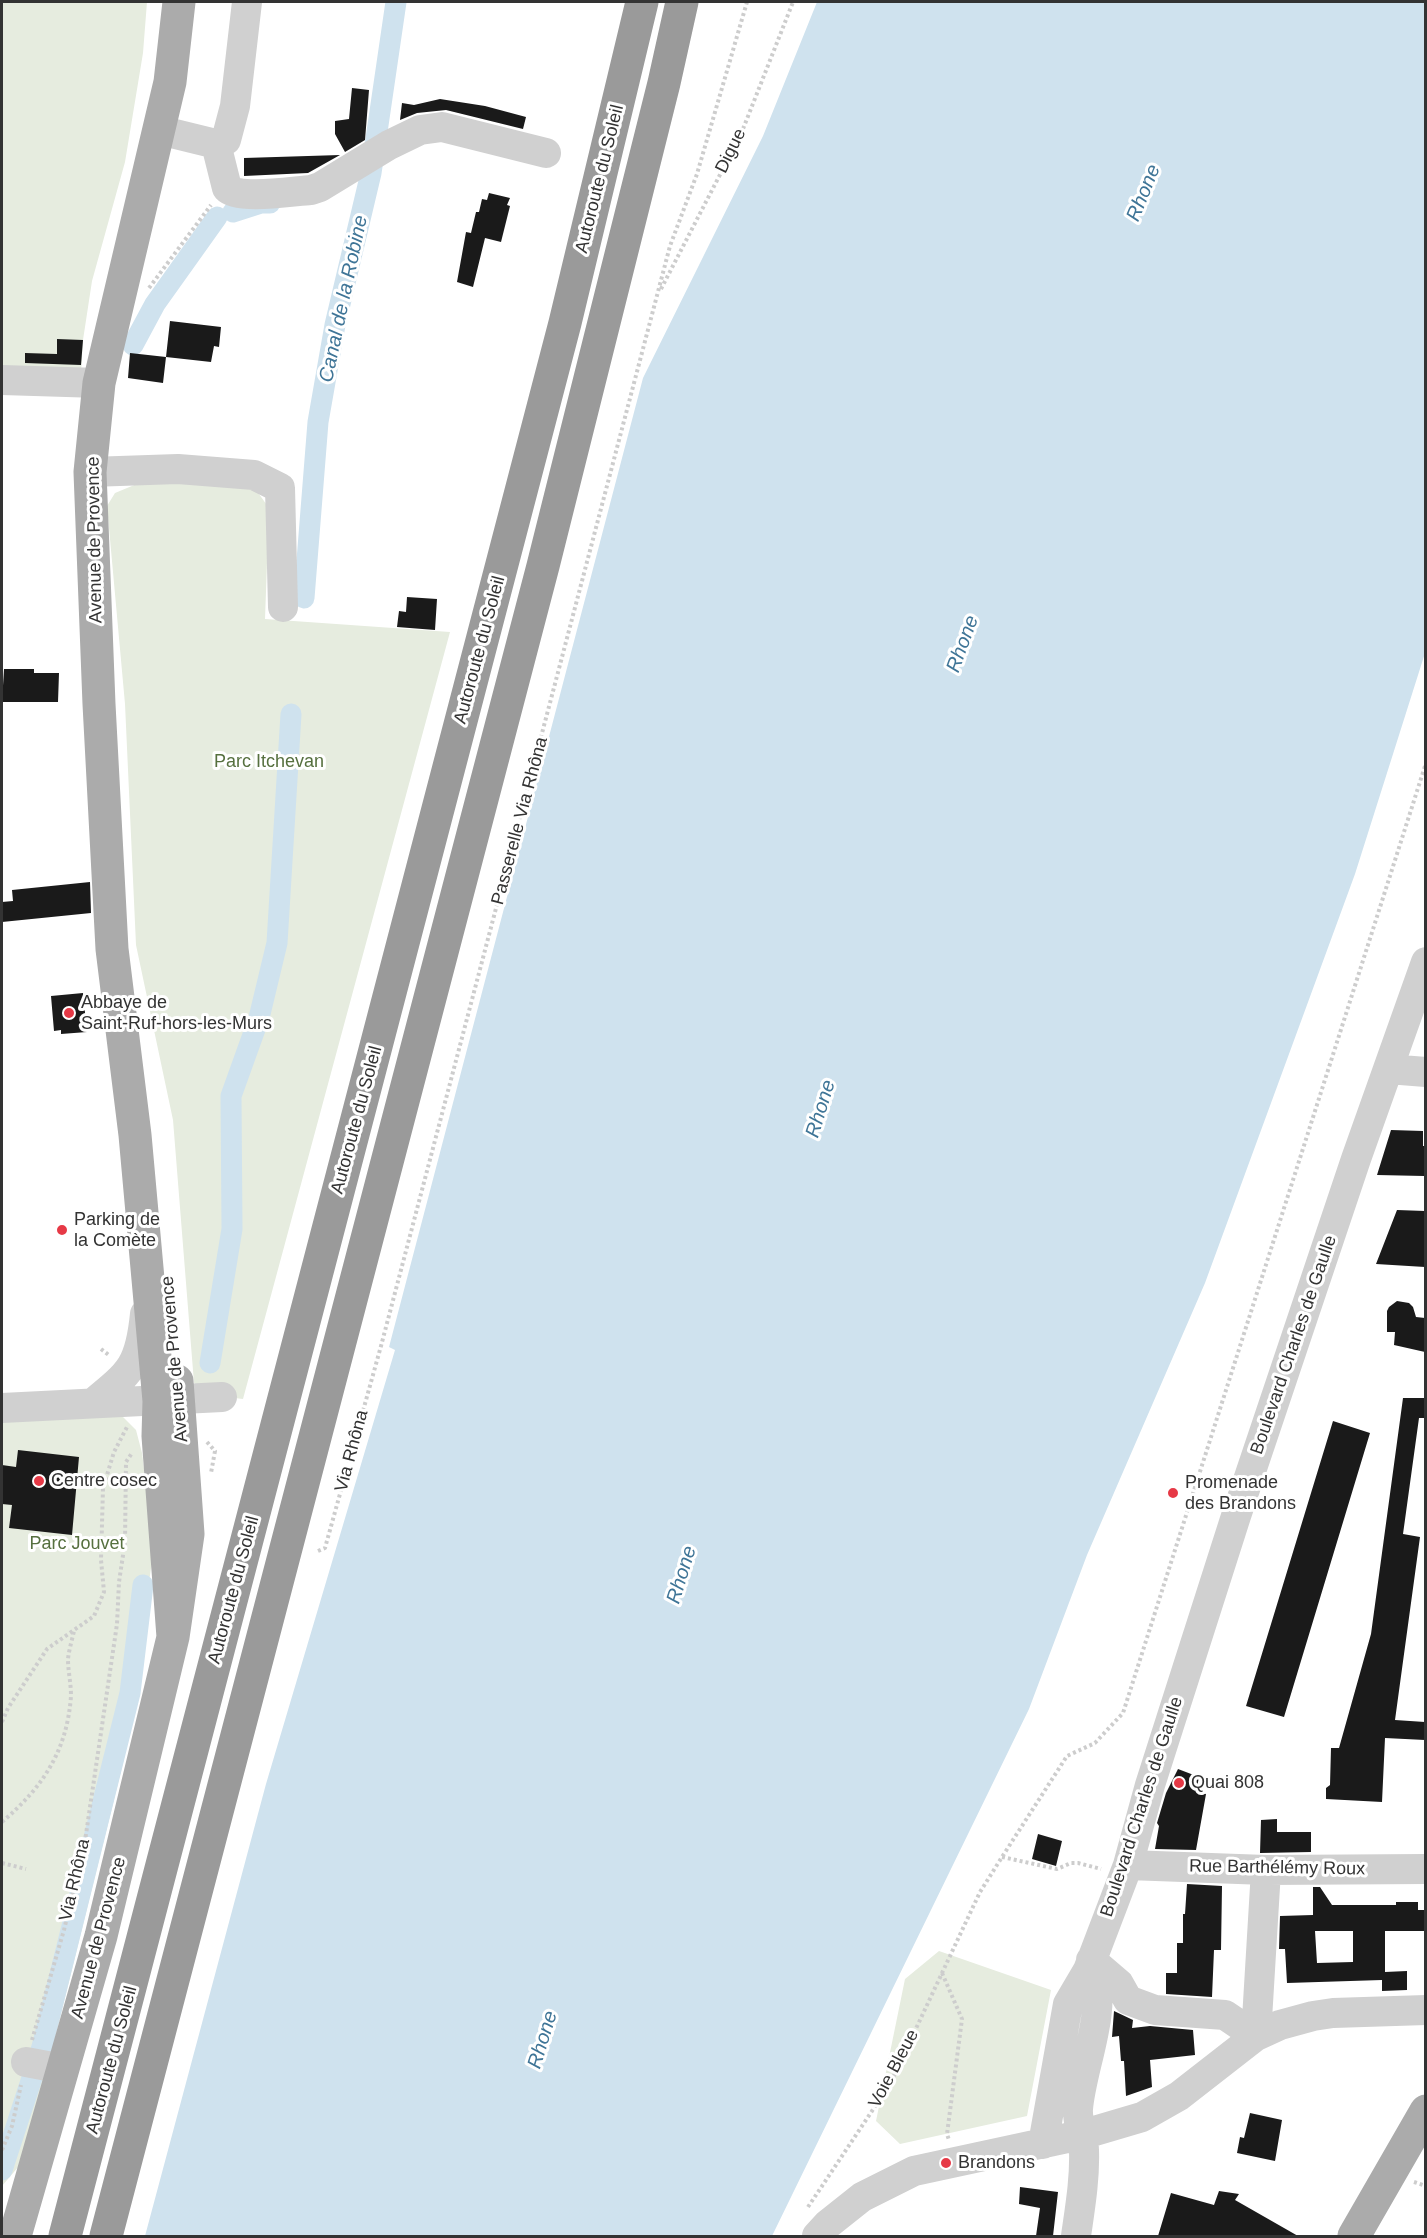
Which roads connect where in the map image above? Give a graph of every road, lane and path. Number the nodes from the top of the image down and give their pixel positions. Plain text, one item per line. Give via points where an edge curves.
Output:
1 (179, 2) edge
2 (247, 2) edge
3 (642, 2) edge
4 (682, 2) edge
5 (747, 2) edge
6 (793, 2) edge
7 (159, 130) junction
8 (216, 144) junction
9 (546, 153) dead end
10 (215, 200) dead end
11 (144, 295) dead end
12 (658, 295) junction
13 (2, 380) edge
14 (99, 383) junction
15 (90, 472) junction
16 (283, 607) dead end
17 (1425, 763) edge
18 (1425, 962) edge
19 (114, 978) junction
20 (1388, 1069) junction
21 (1425, 1072) edge
22 (148, 1278) junction
23 (381, 1346) joint
24 (222, 1397) dead end
25 (169, 1400) junction
26 (93, 1403) junction
27 (2, 1408) edge
28 (129, 1423) dead end
29 (158, 1445) junction
30 (318, 1551) dead end
31 (74, 1630) junction
32 (173, 1637) junction
33 (2, 1722) edge
34 (2, 1822) edge
35 (1002, 1857) junction
36 (2, 1863) edge
37 (1128, 1865) junction
38 (26, 1869) dead end
39 (1425, 1869) edge
40 (1266, 1870) junction
41 (1090, 1965) junction
42 (942, 1972) junction
43 (1419, 2015) edge
44 (1256, 2036) junction
45 (26, 2062) junction
46 (63, 2069) junction
47 (1425, 2111) edge
48 (1081, 2135) junction
49 (1043, 2144) junction
50 (2, 2150) edge
51 (954, 2161) junction
52 (14, 2200) edge
53 (808, 2208) dead end
54 (2, 2235) edge
55 (15, 2236) edge
56 (65, 2236) edge
57 (106, 2236) edge
58 (817, 2236) edge
59 (1076, 2236) edge
60 (1354, 2236) edge

1 - 7 main road, Avenue de Provence via 170,82
2 - 8 street via 235,106 226,140
3 - 56 highway, Autoroute du Soleil via 562,334
4 - 57 highway via 549,543
5 - 12 path
6 - 12 path, Digue via 741,134
7 - 8 street
7 - 14 main road, Avenue de Provence
8 - 9 street via 226,188 231,193 245,194 320,187 389,145 420,130 442,127
10 - 11 path
12 - 23 path, Passerelle Via Rhôna
13 - 14 street
14 - 15 main road, Avenue de Provence
15 - 16 street via 178,469 254,475 280,488
15 - 19 main road, Avenue de Provence
17 - 35 path, Voie Bleue via 1123,1713 1095,1743 1066,1756
18 - 20 street, Boulevard Charles de Gaulle
19 - 22 main road, Avenue de Provence via 135,1135
19 - 25 main road, Avenue de Provence via 134,1031 152,1099
20 - 21 street
20 - 37 street, Boulevard Charles de Gaulle via 1236,1516
22 - 25 main road, Avenue de Provence
22 - 26 street, Avenue de Provence via 138,1357 129,1371
23 - 30 path, Via Rhôna via 325,1548
24 - 25 street
25 - 26 street
25 - 29 main road, Avenue de Provence
25 - 32 main road, Avenue de Provence via 188,1534
26 - 27 street
28 - 31 path via 114,1452 103,1488 104,1592 94,1616
29 - 32 main road, Avenue de Provence
29 - 45 path, Via Rhôna via 134,1449 126,1462 117,1624 85,1841
31 - 33 path via 47,1649
31 - 34 path via 68,1658 68,1726 61,1747 53,1765
32 - 46 main road, Avenue de Provence via 101,1936
35 - 37 path via 1057,1869 1071,1863 1106,1870
35 - 42 path, Voie Bleue via 980,1892
36 - 38 path
37 - 40 street, Rue Barthélémy Roux
37 - 41 street, Boulevard Charles de Gaulle
39 - 40 street, Rue Barthélémy Roux
40 - 44 street
41 - 44 street via 1119,1984 1128,2000 1155,2010 1225,2015
41 - 48 street via 1097,1981 1097,1998 1078,2110
41 - 49 street, Boulevard Charles de Gaulle via 1068,2004 1063,2022
42 - 51 path via 962,2019 947,2134
42 - 53 path, Voie Bleue via 890,2084
43 - 44 street via 1313,2016
44 - 48 street via 1163,2106 1142,2117
45 - 46 street
45 - 50 path, Via Rhôna via 12,2126
46 - 52 main road, Avenue de Provence
47 - 60 main road
48 - 49 street
48 - 59 street via 1083,2174
49 - 51 street
51 - 58 street via 914,2171 862,2198
52 - 55 main road, Avenue de Provence
54 - 55 main road

